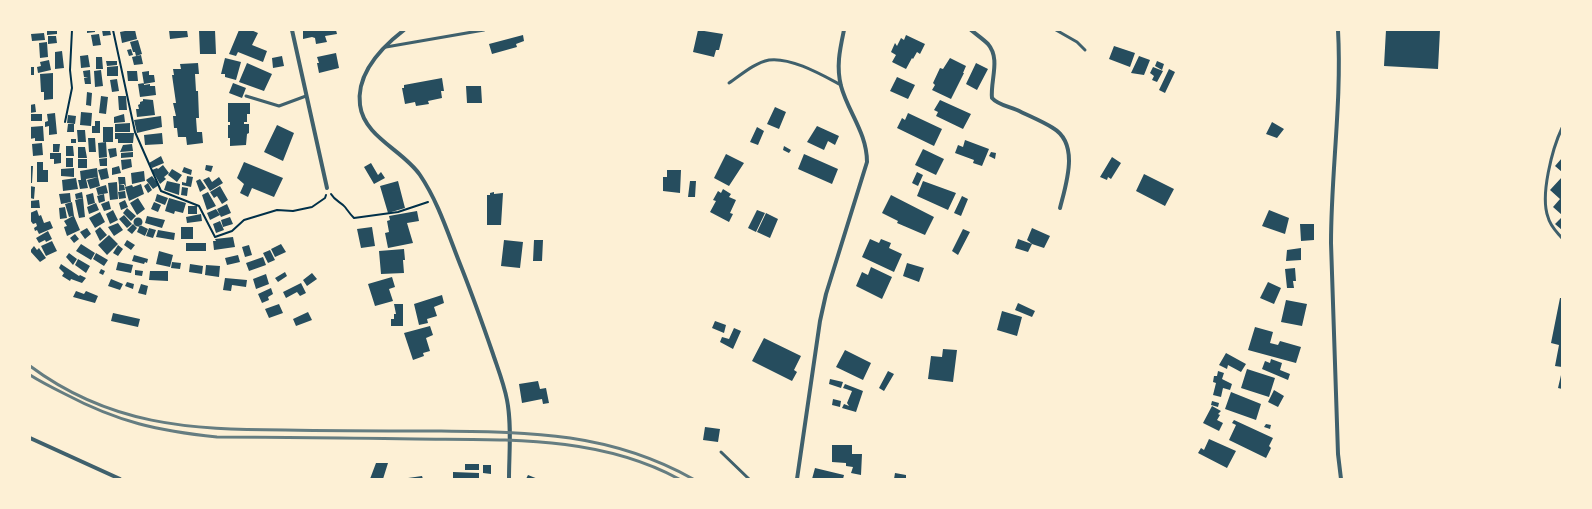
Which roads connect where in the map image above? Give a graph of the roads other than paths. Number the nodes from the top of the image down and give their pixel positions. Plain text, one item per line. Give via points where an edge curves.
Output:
1 (292, 30) edge
2 (404, 30) edge
3 (484, 30) edge
4 (844, 30) edge
5 (971, 30) edge
6 (1056, 30) edge
7 (1338, 30) edge
8 (384, 47) junction
9 (1085, 50) dead end
10 (729, 84) dead end
11 (841, 85) junction
12 (246, 96) dead end
13 (306, 96) junction
14 (1562, 128) edge
15 (327, 188) road end
16 (1060, 208) dead end
17 (1562, 238) edge
18 (30, 438) edge
19 (721, 452) dead end
20 (120, 479) edge
21 (509, 479) edge
22 (749, 479) edge
23 (797, 479) edge
24 (1341, 479) edge

1 - 13 street
2 - 8 street
3 - 8 lane
4 - 11 street via 838,61
5 - 16 street via 988,44 993,52 995,59 992,98 996,103 1054,128 1064,140 1069,155
6 - 9 lane via 1077,42
7 - 24 street via 1339,99 1331,243
8 - 21 street via 364,76 359,94 360,106 369,126 419,173 433,198 478,310 504,387 508,413
10 - 11 lane via 752,67 769,60 796,63
11 - 23 street via 866,145 867,162 820,321
12 - 13 lane via 279,106
13 - 15 street
14 - 17 lane via 1549,171 1545,204 1551,226
18 - 20 street
19 - 22 lane

